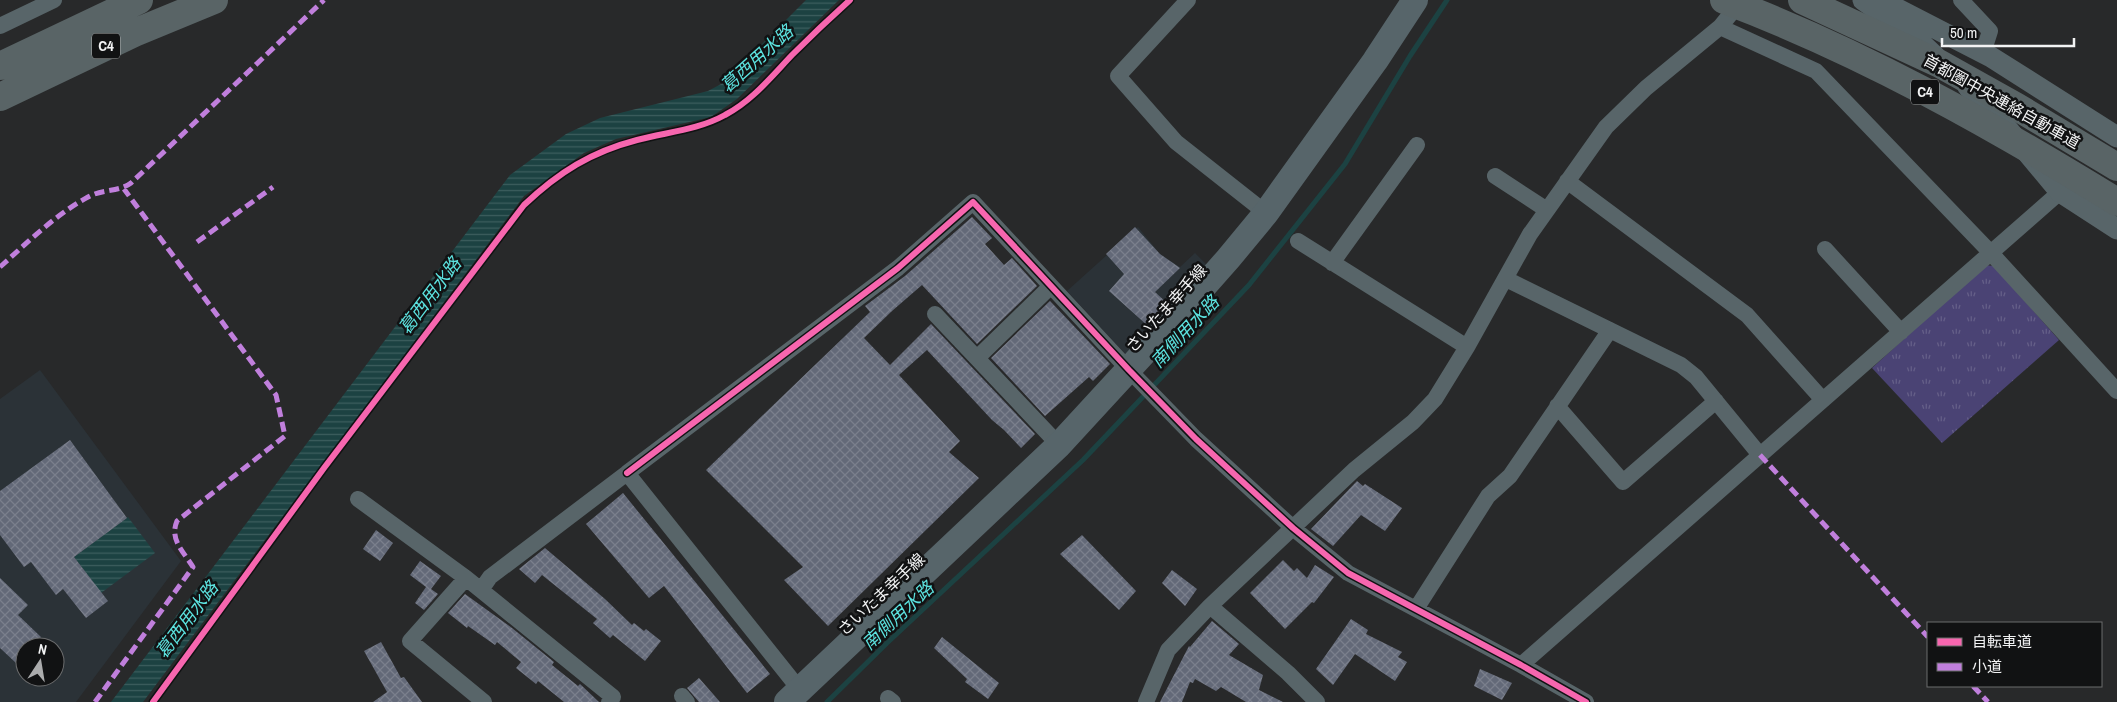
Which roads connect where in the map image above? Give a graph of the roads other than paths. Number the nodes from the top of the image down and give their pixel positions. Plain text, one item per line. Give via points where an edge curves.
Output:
1 (54, 0) edge
2 (139, 0) edge
3 (214, 0) edge
4 (1188, 0) edge
5 (1415, 0) edge
6 (1724, 0) edge
7 (1742, 0) edge
8 (1802, 0) edge
9 (1862, 0) edge
10 (1880, 0) edge
11 (1961, 0) edge
12 (0, 26) edge
13 (1720, 26) junction
14 (1983, 52) junction
15 (0, 66) edge
16 (0, 96) edge
17 (2117, 137) edge
18 (1417, 145) dead end
19 (2117, 167) edge
20 (1495, 176) dead end
21 (1567, 181) junction
22 (2060, 192) junction
23 (2117, 202) edge
24 (1547, 210) junction
25 (1266, 213) junction
26 (2117, 229) edge
27 (1298, 241) dead end
28 (1825, 249) dead end
29 (1990, 253) junction
30 (1332, 263) junction
31 (1506, 279) junction
32 (1051, 286) junction
33 (935, 314) dead end
34 (1610, 330) junction
35 (1900, 332) junction
36 (1467, 348) junction
37 (976, 358) junction
38 (1129, 370) junction
39 (2117, 391) edge
40 (1822, 400) junction
41 (1716, 401) junction
42 (1558, 406) junction
43 (1059, 444) junction
44 (1760, 455) junction
45 (626, 473) junction
46 (358, 499) dead end
47 (1293, 528) junction
48 (466, 578) junction
49 (481, 590) junction
50 (1210, 606) junction
51 (1416, 609) junction
52 (1521, 664) junction
53 (794, 696) edge
54 (484, 702) edge
55 (609, 702) edge
56 (1146, 702) edge
57 (1317, 702) edge
58 (1586, 702) edge

1 - 12 street
2 - 15 highway, C4
3 - 16 highway, C4 via 134,33
4 - 25 street via 1118,76 1176,142
5 - 25 main road, さいたま幸手線
6 - 23 highway, 首都圏中央連絡自動車道 / C4, bridge via 1876,66 1952,105
7 - 13 street
8 - 19 highway, 首都圏中央連絡自動車道 / C4, bridge via 1940,64
9 - 22 street via 1916,38 1991,109
10 - 14 street
11 - 14 street via 1990,31
13 - 21 street via 1646,88 1606,127
13 - 29 street via 1816,71
14 - 17 street
18 - 30 street
20 - 24 street
21 - 24 street
21 - 40 street via 1748,315
22 - 26 street
22 - 29 street
24 - 31 street
25 - 38 main road, さいたま幸手線
27 - 30 street
28 - 35 street
29 - 35 street
29 - 39 street
30 - 36 street
31 - 34 street
31 - 36 street
32 - 37 street
32 - 38 street
32 - 45 street via 973,202 898,268
33 - 37 street
34 - 41 street via 1681,365 1696,376
34 - 42 street
35 - 40 street
36 - 47 street via 1435,399 1413,422 1354,470
37 - 43 street
38 - 43 main road, さいたま幸手線
38 - 47 street via 1196,439
40 - 44 street
41 - 42 street via 1623,482
41 - 44 street
42 - 51 street via 1510,476 1488,496
43 - 53 main road, さいたま幸手線
44 - 52 street
45 - 49 street via 490,578
45 - 53 street
46 - 48 street
47 - 50 street
47 - 51 street via 1348,573
48 - 49 street
48 - 54 street via 410,641
49 - 55 street via 613,697
50 - 56 street via 1168,650
50 - 57 street
51 - 52 street
52 - 58 street

